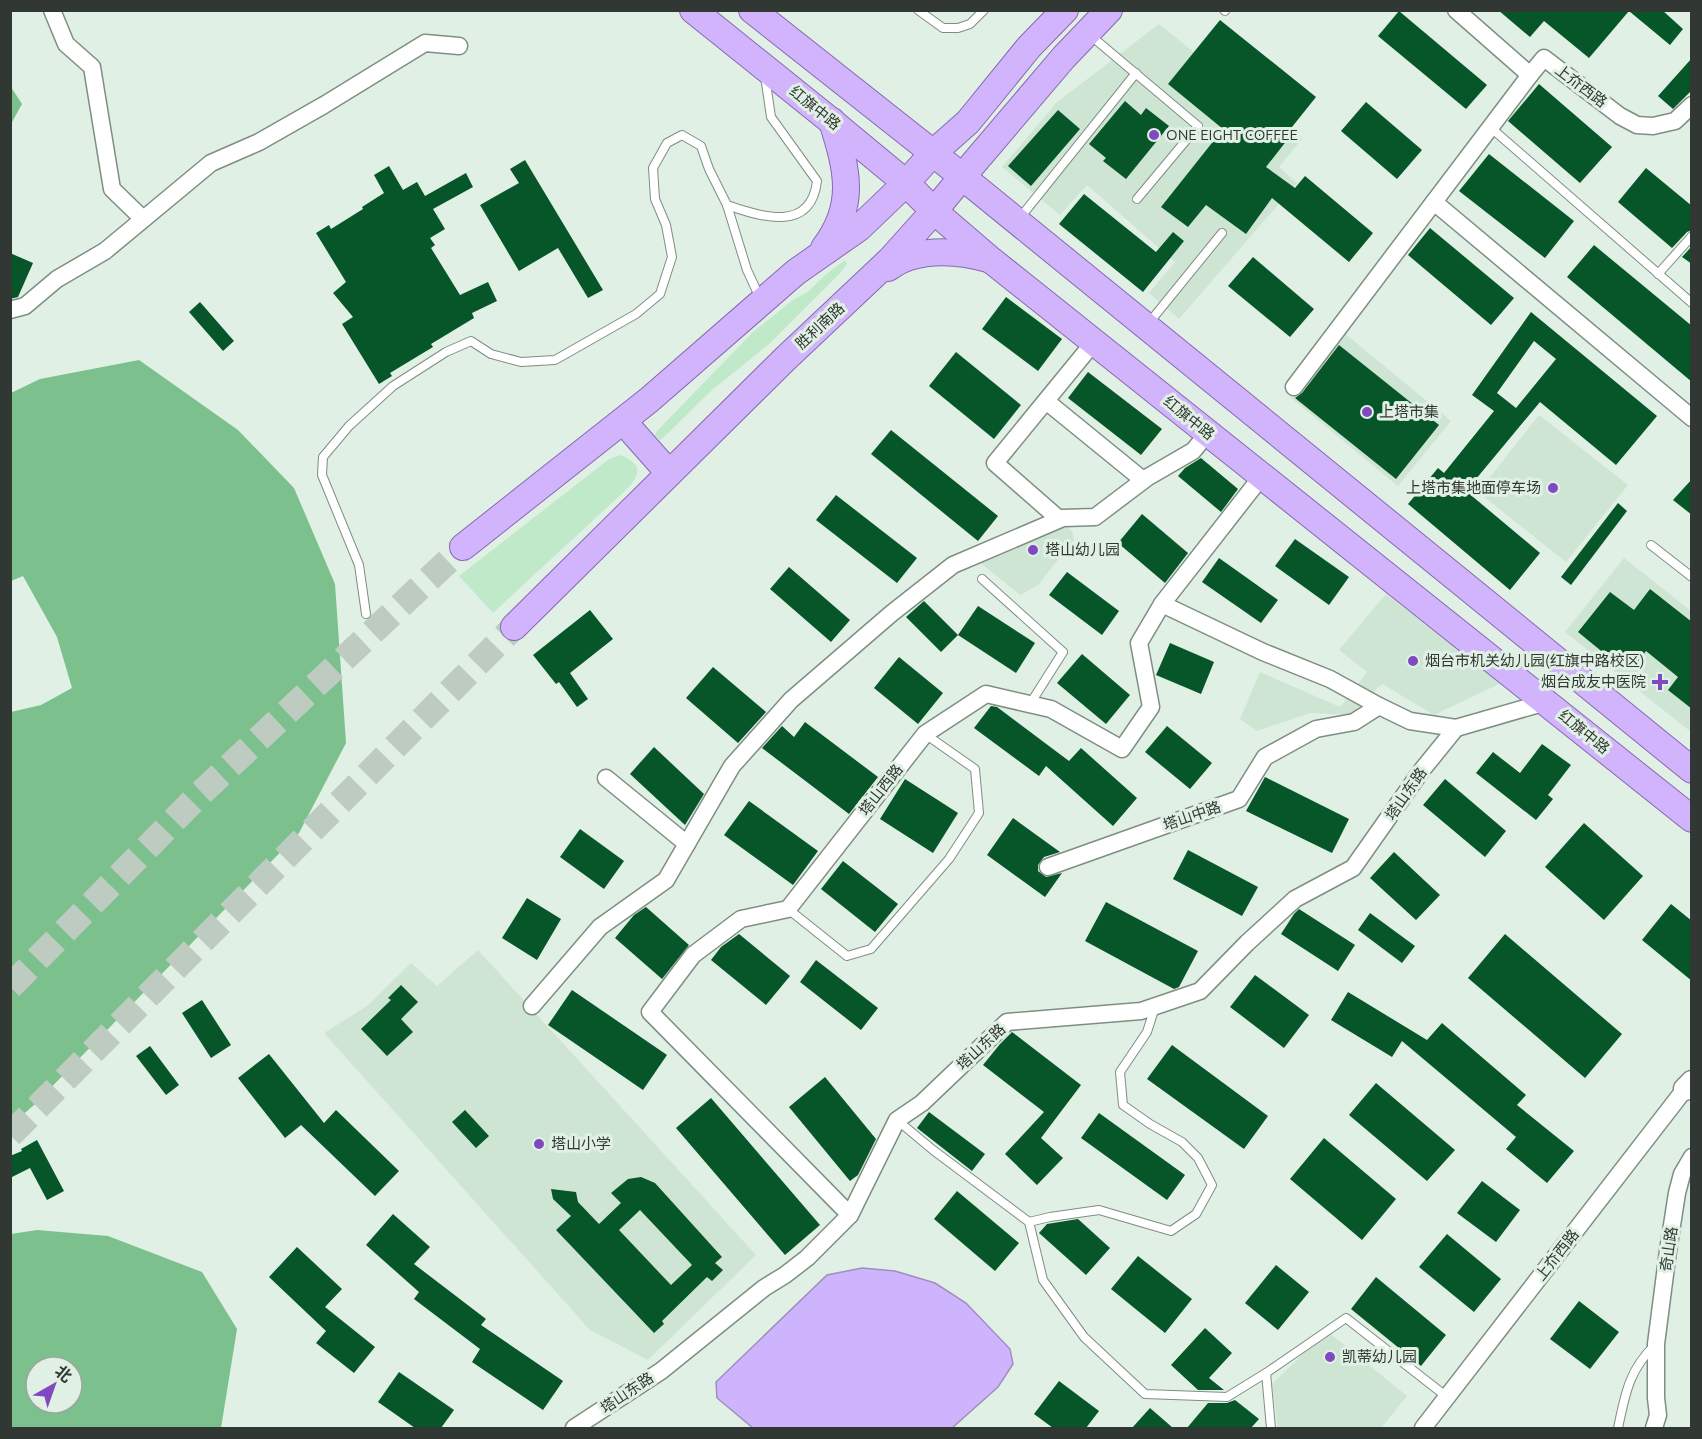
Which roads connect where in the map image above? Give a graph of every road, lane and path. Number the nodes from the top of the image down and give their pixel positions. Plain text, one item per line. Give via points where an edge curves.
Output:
1 (52, 10) edge
2 (693, 10) edge
3 (752, 10) edge
4 (918, 10) edge
5 (984, 10) edge
6 (1065, 10) edge
7 (1109, 10) edge
8 (1456, 10) edge
9 (1088, 33) junction
10 (459, 46) dead end
11 (764, 66) junction
12 (1136, 73) junction
13 (1530, 75) junction
14 (1692, 105) edge
15 (831, 121) junction
16 (1490, 127) junction
17 (933, 153) junction
18 (962, 177) junction
19 (906, 183) junction
20 (1137, 199) dead end
21 (1434, 202) junction
22 (727, 205) junction
23 (934, 211) junction
24 (143, 219) junction
25 (1017, 221) junction
26 (1222, 233) dead end
27 (1692, 236) edge
28 (817, 256) junction
29 (991, 260) junction
30 (1658, 273) junction
31 (870, 279) junction
32 (762, 302) junction
33 (1692, 303) edge
34 (10, 310) edge
35 (1146, 327) junction
36 (1094, 342) junction
37 (1294, 387) dead end
38 (1046, 401) junction
39 (1692, 418) edge
40 (623, 421) junction
41 (1208, 433) junction
42 (669, 473) junction
43 (1262, 476) junction
44 (1143, 480) junction
45 (1059, 519) junction
46 (1652, 545) dead end
47 (463, 547) tunnel mouth
48 (1692, 578) edge
49 (982, 579) dead end
50 (1162, 604) junction
51 (366, 614) dead end
52 (514, 627) tunnel mouth
53 (1546, 702) junction
54 (1030, 704) junction
55 (1378, 706) junction
56 (1456, 728) junction
57 (925, 734) junction
58 (1692, 770) edge
59 (606, 778) dead end
60 (1692, 819) edge
61 (687, 844) junction
62 (1048, 867) dead end
63 (788, 909) junction
64 (532, 1006) dead end
65 (1156, 1006) junction
66 (1688, 1086) edge
67 (897, 1120) junction
68 (1692, 1157) edge
69 (850, 1215) junction
70 (1029, 1222) junction
71 (1656, 1344) junction
72 (1266, 1373) junction
73 (1447, 1397) junction
74 (1659, 1424) edge
75 (574, 1428) edge
76 (1271, 1428) edge
77 (1423, 1428) edge
78 (1618, 1428) edge

1 - 24 street via 66,44 92,67 112,189
2 - 11 main road, 红旗中路
3 - 17 main road
4 - 5 lane via 943,28 958,28 970,24
6 - 17 main road via 968,122
7 - 9 main road, 胜利南路
8 - 13 street, 上夼西路
9 - 12 lane
9 - 18 main road, 胜利南路
10 - 24 street via 424,43 268,137 211,163
11 - 15 main road, 红旗中路
11 - 22 lane via 771,117 817,181 816,190 807,207 795,216 769,217
12 - 20 lane via 1198,126
12 - 25 lane
13 - 14 street, 上夼西路 via 1544,58 1637,125 1675,121
13 - 16 street
15 - 19 main road, 红旗中路
15 - 28 main road via 846,173 844,209 839,224
16 - 21 street
16 - 30 lane
17 - 18 main road
17 - 19 main road
18 - 23 main road, 胜利南路
18 - 25 main road
19 - 23 main road, 红旗中路
19 - 28 main road via 858,228
21 - 37 street
21 - 39 street
22 - 32 lane via 747,270
22 - 51 lane via 701,146 682,135 667,143 653,168 655,199 666,225 672,257 660,294 636,314 555,360 521,362 491,354 471,342 446,352 393,386 349,426 323,457 322,474 359,565
23 - 29 main road, 红旗中路
23 - 31 main road, 胜利南路
24 - 34 street via 105,251 57,279 25,306
25 - 35 main road
26 - 35 lane
27 - 30 lane
28 - 32 main road
29 - 31 main road via 959,252 928,253 908,257
29 - 36 main road, 红旗中路
30 - 33 lane
31 - 42 main road, 胜利南路
32 - 40 main road
35 - 58 main road
36 - 38 street
36 - 41 main road, 红旗中路
38 - 44 street
38 - 45 street via 995,463
40 - 42 main road
40 - 47 main road
41 - 43 main road, 红旗中路
41 - 44 street via 1193,451
42 - 52 main road, 胜利南路
43 - 50 street, 塔山西路
43 - 53 main road, 红旗中路
44 - 45 street via 1095,517
45 - 61 street via 953,565 791,700 732,766
46 - 48 lane
49 - 54 lane via 1063,652
50 - 54 street, 塔山西路 via 1139,643 1151,707 1122,749 1051,709
50 - 55 street via 1330,679
53 - 56 street
53 - 60 main road, 红旗中路
54 - 57 street, 塔山西路 via 986,694
55 - 56 street via 1410,721
55 - 62 street, 塔山中路 via 1354,722 1316,729 1265,757 1239,799
56 - 65 street, 塔山东路 via 1353,868 1295,899 1200,991
57 - 63 street, 塔山西路
57 - 63 lane via 975,770 979,813 949,859 871,950 847,956
59 - 61 street
61 - 64 street via 666,880 600,927
63 - 69 street via 741,919 693,955 650,1012
65 - 67 street, 塔山东路 via 1141,1011 1007,1022 922,1103
65 - 70 lane via 1147,1032 1120,1072 1123,1105 1182,1143 1198,1158 1212,1185 1196,1214 1171,1231 1099,1210
66 - 73 street, 上夼西路
67 - 69 street, 塔山东路
67 - 70 lane
68 - 71 street, 奇山路 via 1677,1193
69 - 75 street, 塔山东路 via 807,1258 661,1371
70 - 72 lane via 1043,1280 1084,1337 1145,1394 1227,1397
71 - 74 street, 奇山路
71 - 78 lane via 1633,1372
72 - 73 lane via 1346,1317
72 - 76 lane
73 - 77 street, 上夼西路

